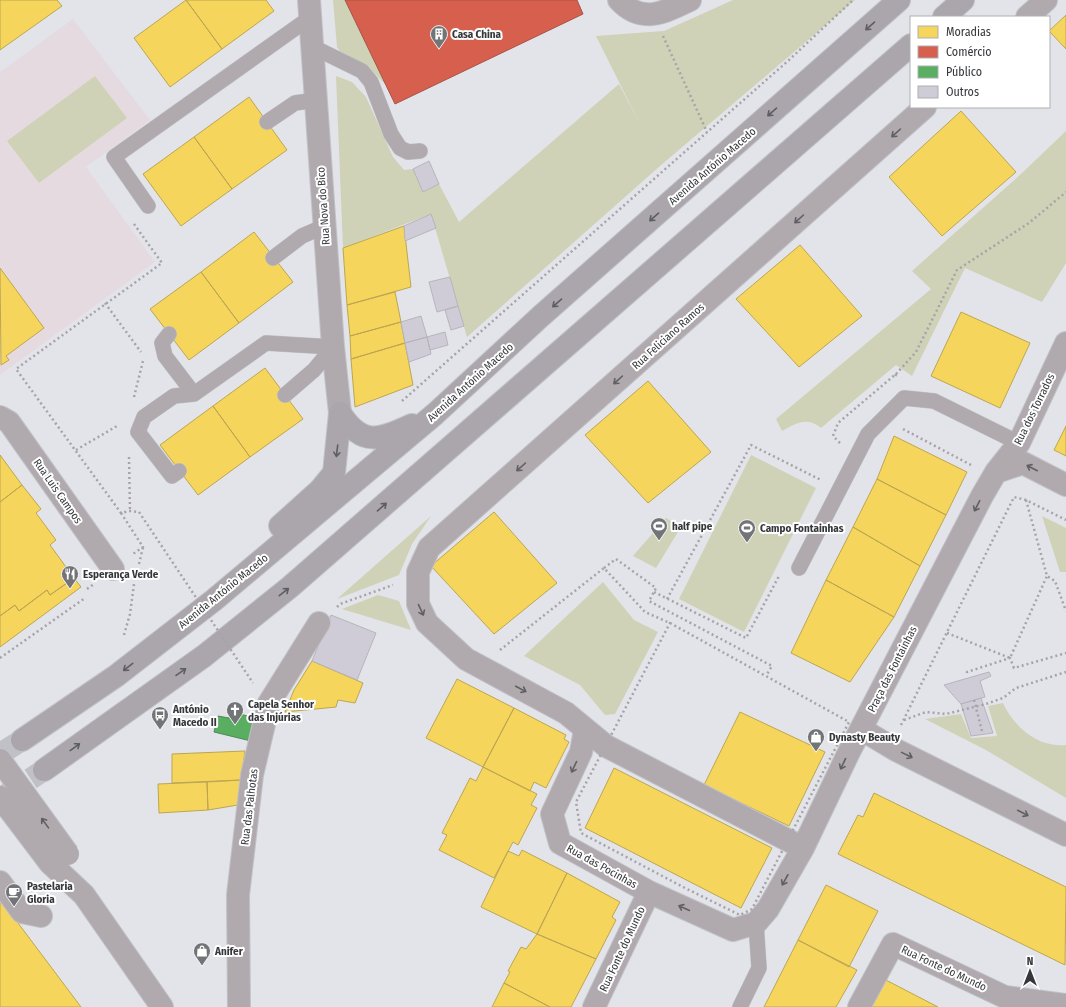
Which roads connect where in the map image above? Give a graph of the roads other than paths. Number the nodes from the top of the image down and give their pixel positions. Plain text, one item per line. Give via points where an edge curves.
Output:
1 (619, 0) edge
2 (690, 0) edge
3 (899, 0) edge
4 (963, 0) edge
5 (1046, 0) edge
6 (310, 9) edge
7 (945, 16) edge
8 (1028, 16) edge
9 (910, 46) edge
10 (313, 47) junction
11 (316, 100) junction
12 (925, 108) edge
13 (267, 122) dead end
14 (420, 151) dead end
15 (148, 206) dead end
16 (325, 226) junction
17 (274, 258) dead end
18 (169, 334) dead end
19 (1066, 343) edge
20 (333, 347) junction
21 (194, 394) junction
22 (285, 395) dead end
23 (340, 413) junction
24 (435, 414) junction
25 (0, 417) edge
26 (1019, 443) junction
27 (179, 471) dead end
28 (996, 472) junction
29 (1066, 485) edge
30 (799, 568) dead end
31 (113, 570) dead end
32 (229, 588) junction
33 (319, 623) road end
34 (861, 729) junction
35 (585, 730) junction
36 (22, 740) tunnel mouth
37 (0, 760) edge
38 (44, 770) tunnel mouth
39 (0, 797) edge
40 (1066, 835) edge
41 (796, 844) junction
42 (59, 859) junction
43 (0, 882) edge
44 (649, 892) junction
45 (41, 916) dead end
46 (756, 923) junction
47 (1066, 1005) edge
48 (162, 1007) edge
49 (239, 1007) edge
50 (594, 1007) edge
51 (740, 1007) edge
52 (859, 1007) edge

1 - 2 street via 627,9 654,16
3 -> 24 highway, Avenida António Macedo via 541,316
4 - 7 highway
5 - 8 street
6 - 10 street, Rua Nova do Bico
6 - 15 lane via 114,157
38 -> 9 highway via 204,656 290,587
10 - 11 street, Rua Nova do Bico
10 - 14 lane via 362,71 371,82 391,134 400,148 408,152
11 - 13 lane via 295,103
11 - 16 street, Rua Nova do Bico
12 -> 35 street, Rua Feliciano Ramos via 430,548 418,572 418,604 427,623 466,659 566,713
16 - 17 lane via 302,236
16 - 20 street, Rua Nova do Bico
18 - 21 lane via 162,343 165,356
19 - 26 street, Rua dos Torrados
20 - 21 lane via 266,343
20 - 22 lane via 314,370
20 - 23 street, Rua Nova do Bico
21 - 27 lane via 174,396 144,417 138,432 172,476
23 - 24 highway via 349,427 366,437 387,436
23 -> 32 highway via 334,473 320,490 258,544
24 - 32 highway, Avenida António Macedo
25 - 31 street, Rua Luis Campos via 10,422
26 - 28 street, Rua dos Torrados
26 - 30 lane via 934,401 904,398 868,434
29 -> 28 street via 1023,463
28 -> 34 street, Praça das Fontainhas
32 -> 36 highway, Avenida António Macedo via 116,676
33 - 49 street, Rua das Palhotas via 269,703 252,775 238,895
34 -> 40 street via 896,750
34 -> 41 street
35 - 41 street via 606,746
35 -> 44 street, Rua das Pocinhas via 581,752 552,814 560,843
42 -> 37 street, bridge
39 - 42 street, bridge
41 -> 46 street via 768,909
42 - 48 street
43 - 45 street via 22,912
46 -> 44 street, Rua das Pocinhas via 733,930
44 - 50 street, Rua Fonte do Mundo
46 - 51 lane via 759,968
47 - 52 street, Rua Fonte do Mundo via 1005,997 893,944

